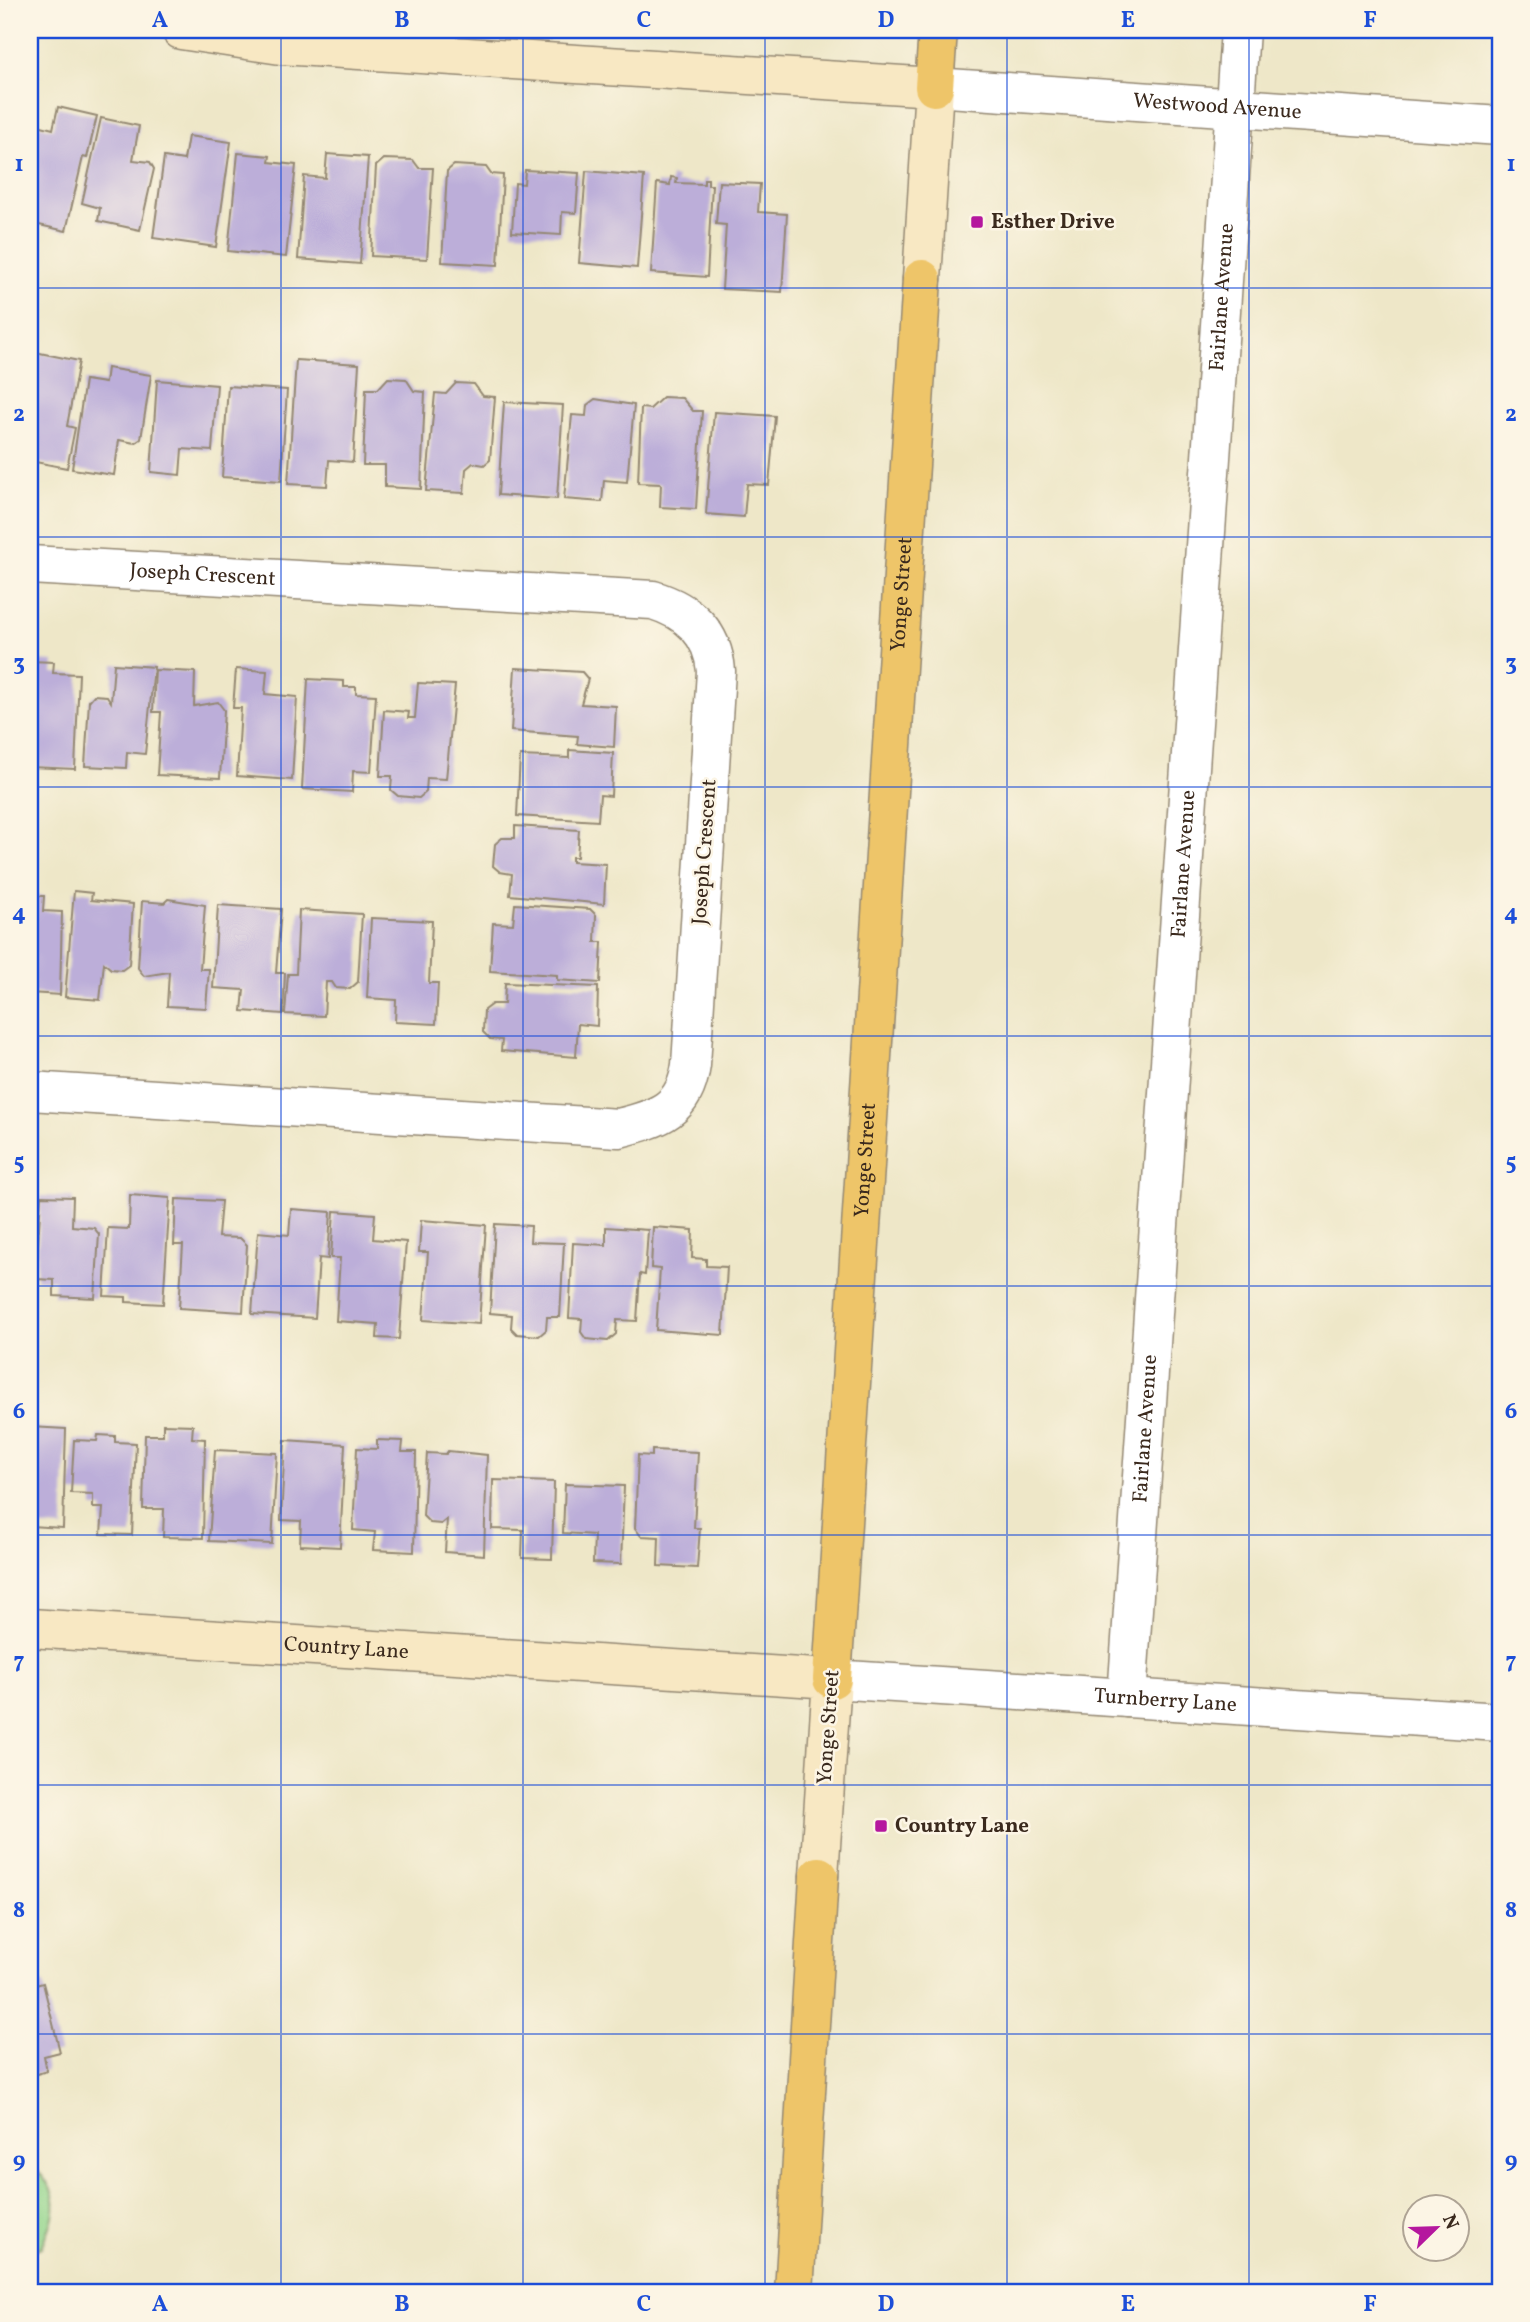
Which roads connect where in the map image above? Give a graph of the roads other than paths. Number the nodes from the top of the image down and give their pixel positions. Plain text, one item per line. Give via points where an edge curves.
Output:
1 (181, 30) edge
2 (937, 30) edge
3 (1240, 30) edge
4 (934, 87) junction
5 (1236, 107) junction
6 (1500, 126) edge
7 (922, 279) joint
8 (30, 565) edge
9 (30, 1091) edge
10 (30, 1628) edge
11 (832, 1679) junction
12 (1127, 1698) junction
13 (1500, 1722) edge
14 (819, 1876) joint
15 (794, 2292) edge

1 - 4 street via 281,45
2 - 4 main road, Yonge Street
3 - 5 street, Fairlane Avenue
4 - 5 street, Westwood Avenue
4 - 7 street, Yonge Street
5 - 6 street, Westwood Avenue
5 - 12 street, Fairlane Avenue
7 - 11 main road, Yonge Street
8 - 9 street, Joseph Crescent via 653,600 695,621 715,652 716,671 691,1065 688,1089 670,1107 646,1121 619,1128
10 - 11 street, Country Lane
11 - 12 street, Turnberry Lane
11 - 14 street, Yonge Street
12 - 13 street, Turnberry Lane
14 - 15 main road, Yonge Street

